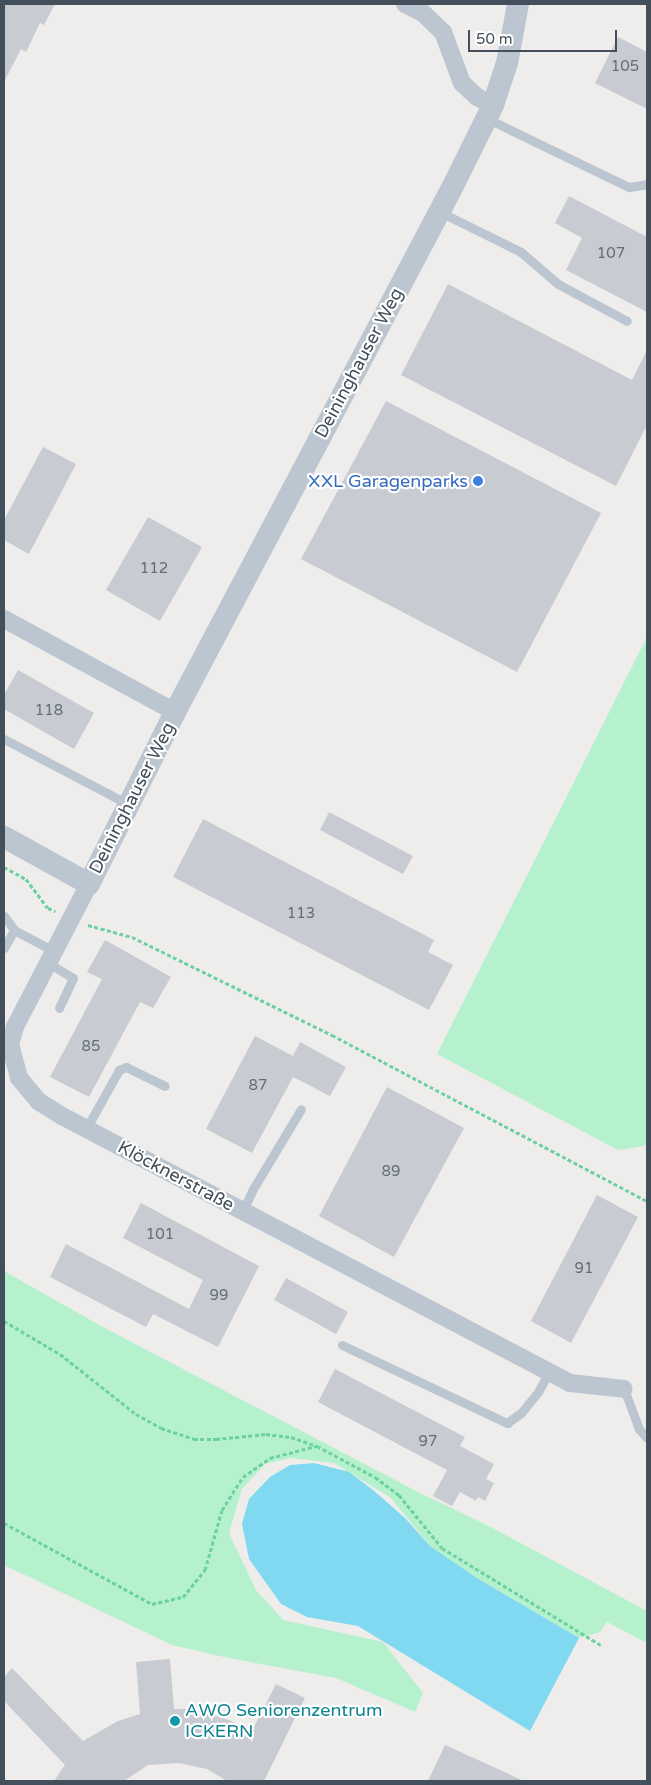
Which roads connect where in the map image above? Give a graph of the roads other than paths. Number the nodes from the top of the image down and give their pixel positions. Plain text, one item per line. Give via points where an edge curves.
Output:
1 (405, 4) edge
2 (518, 4) edge
3 (489, 111) junction
4 (647, 184) edge
5 (439, 212) junction
6 (627, 321) dead end
7 (4, 619) edge
8 (174, 712) junction
9 (4, 739) edge
10 (129, 804) junction
11 (4, 837) edge
12 (89, 884) junction
13 (4, 916) edge
14 (14, 930) junction
15 (4, 948) edge
16 (51, 957) junction
17 (59, 1008) dead end
18 (165, 1086) dead end
19 (301, 1109) dead end
20 (86, 1129) junction
21 (243, 1212) junction
22 (342, 1346) dead end
23 (549, 1372) junction
24 (624, 1388) joint
25 (647, 1438) edge

1 - 3 street via 423,13 443,32 462,83
2 - 3 street, Deininghauser Weg via 507,63
3 - 4 lane via 629,187
3 - 5 street, Deininghauser Weg
5 - 6 lane via 521,252 558,284
5 - 8 street, Deininghauser Weg
7 - 8 street, Deininghauser Weg
8 - 10 street, Deininghauser Weg
9 - 10 lane
10 - 12 street, Deininghauser Weg
11 - 12 street
12 - 16 street, Klöcknerstraße
13 - 14 lane
14 - 15 lane
14 - 16 lane
16 - 17 lane via 73,978
16 - 20 street, Klöcknerstraße via 15,1027 10,1044 20,1078 38,1101
18 - 20 lane via 126,1068 119,1070
19 - 21 lane via 253,1189
20 - 21 street, Klöcknerstraße
21 - 23 street, Klöcknerstraße
22 - 23 lane via 507,1424 538,1392
23 - 24 street, Klöcknerstraße via 570,1383
24 - 25 lane via 638,1429

